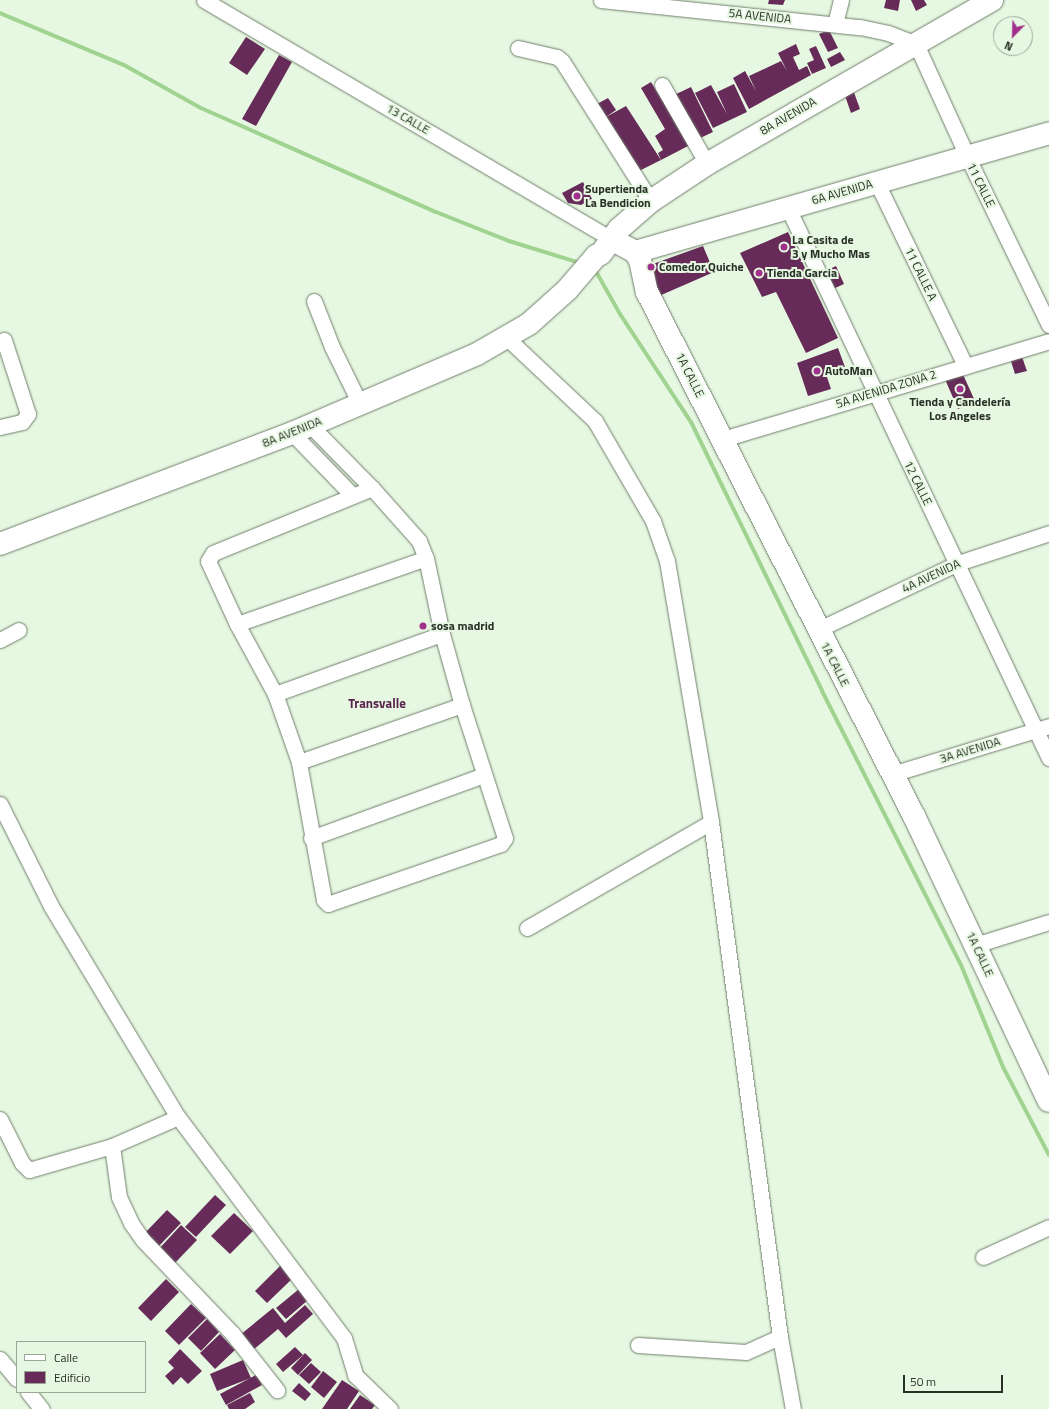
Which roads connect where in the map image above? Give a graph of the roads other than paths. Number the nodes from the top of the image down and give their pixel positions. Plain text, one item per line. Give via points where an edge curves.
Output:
1 (204, 0) edge
2 (600, 0) edge
3 (842, 0) edge
4 (992, 0) edge
5 (834, 24) junction
6 (916, 44) junction
7 (518, 48) dead end
8 (662, 85) dead end
9 (1049, 133) edge
10 (1049, 143) edge
11 (969, 161) junction
12 (707, 164) junction
13 (879, 187) junction
14 (651, 201) junction
15 (789, 212) junction
16 (602, 252) junction
17 (637, 256) junction
18 (314, 301) dead end
19 (1049, 325) edge
20 (507, 338) junction
21 (4, 340) dead end
22 (1049, 341) edge
23 (965, 365) junction
24 (876, 391) junction
25 (360, 404) junction
26 (0, 427) edge
27 (301, 429) junction
28 (723, 439) junction
29 (372, 488) junction
30 (352, 495) junction
31 (1049, 533) edge
32 (0, 544) edge
33 (426, 558) junction
34 (958, 563) junction
35 (237, 624) junction
36 (0, 629) edge
37 (817, 630) junction
38 (442, 634) junction
39 (0, 640) edge
40 (275, 694) junction
41 (462, 705) junction
42 (1042, 728) edge
43 (1049, 758) edge
44 (299, 762) junction
45 (892, 774) junction
46 (484, 775) junction
47 (0, 804) edge
48 (711, 822) junction
49 (311, 838) junction
50 (1049, 922) edge
51 (527, 928) dead end
52 (975, 945) junction
53 (1049, 1101) edge
54 (178, 1117) junction
55 (0, 1118) edge
56 (112, 1146) junction
57 (1049, 1226) edge
58 (983, 1256) dead end
59 (780, 1337) junction
60 (638, 1345) dead end
61 (0, 1358) edge
62 (16, 1378) edge
63 (277, 1390) dead end
64 (29, 1393) edge
65 (42, 1409) edge
66 (390, 1409) edge
67 (792, 1409) edge

1 - 16 street, 13 CALLE
2 - 5 street, 5A AVENIDA
3 - 5 street
4 - 6 street, 8A AVENIDA
5 - 6 street, 5A AVENIDA via 888,33
6 - 11 street, 11 CALLE
6 - 12 street, 8A AVENIDA
7 - 14 street via 557,57 562,61
8 - 12 street
9 - 11 street, 6A AVENIDA
10 - 11 street, 6A AVENIDA
11 - 13 street, 6A AVENIDA
11 - 19 street, 11 CALLE
12 - 14 street, 8A AVENIDA
13 - 15 street, 6A AVENIDA
13 - 23 street, 11 CALLE A
14 - 16 street, 8A AVENIDA
15 - 17 street, 6A AVENIDA
15 - 24 street, 12 CALLE
16 - 17 street
16 - 20 street, 8A AVENIDA via 571,286 529,324
17 - 28 street, 1A CALLE via 647,292
18 - 25 street via 332,347
20 - 25 street, 8A AVENIDA
20 - 48 street via 595,421 653,521 670,578
21 - 26 street via 28,414 22,422
22 - 23 street, 5A AVENIDA ZONA 2
23 - 24 street, 5A AVENIDA ZONA 2
24 - 28 street, 5A AVENIDA ZONA 2
24 - 34 street, 12 CALLE
25 - 27 street, 8A AVENIDA
27 - 29 street
27 - 30 street
27 - 32 street, 8A AVENIDA
28 - 37 street, 1A CALLE
29 - 30 street
29 - 33 street via 418,541
30 - 35 street via 209,556 208,561
31 - 34 street, 4A AVENIDA
33 - 35 street
33 - 38 street
34 - 37 street, 4A AVENIDA
34 - 42 street, 12 CALLE
35 - 40 street
36 - 39 street via 19,630
37 - 45 street, 1A CALLE
38 - 40 street
38 - 41 street
40 - 44 street
41 - 44 street
41 - 46 street
42 - 43 street, 12 CALLE
42 - 45 street, 3A AVENIDA
44 - 49 street
45 - 52 street, 1A CALLE
46 - 49 street
46 - 49 street via 505,838 501,844 328,904 324,900
47 - 54 street via 51,906
48 - 51 street
48 - 59 street
50 - 52 street
52 - 53 street, 1A CALLE
54 - 56 street
54 - 66 street via 344,1338 355,1375
55 - 56 street via 22,1163 29,1170
56 - 63 street via 119,1197 131,1223 143,1240 232,1333
57 - 58 street
59 - 60 street via 746,1352
59 - 67 street
61 - 62 street
64 - 65 street

